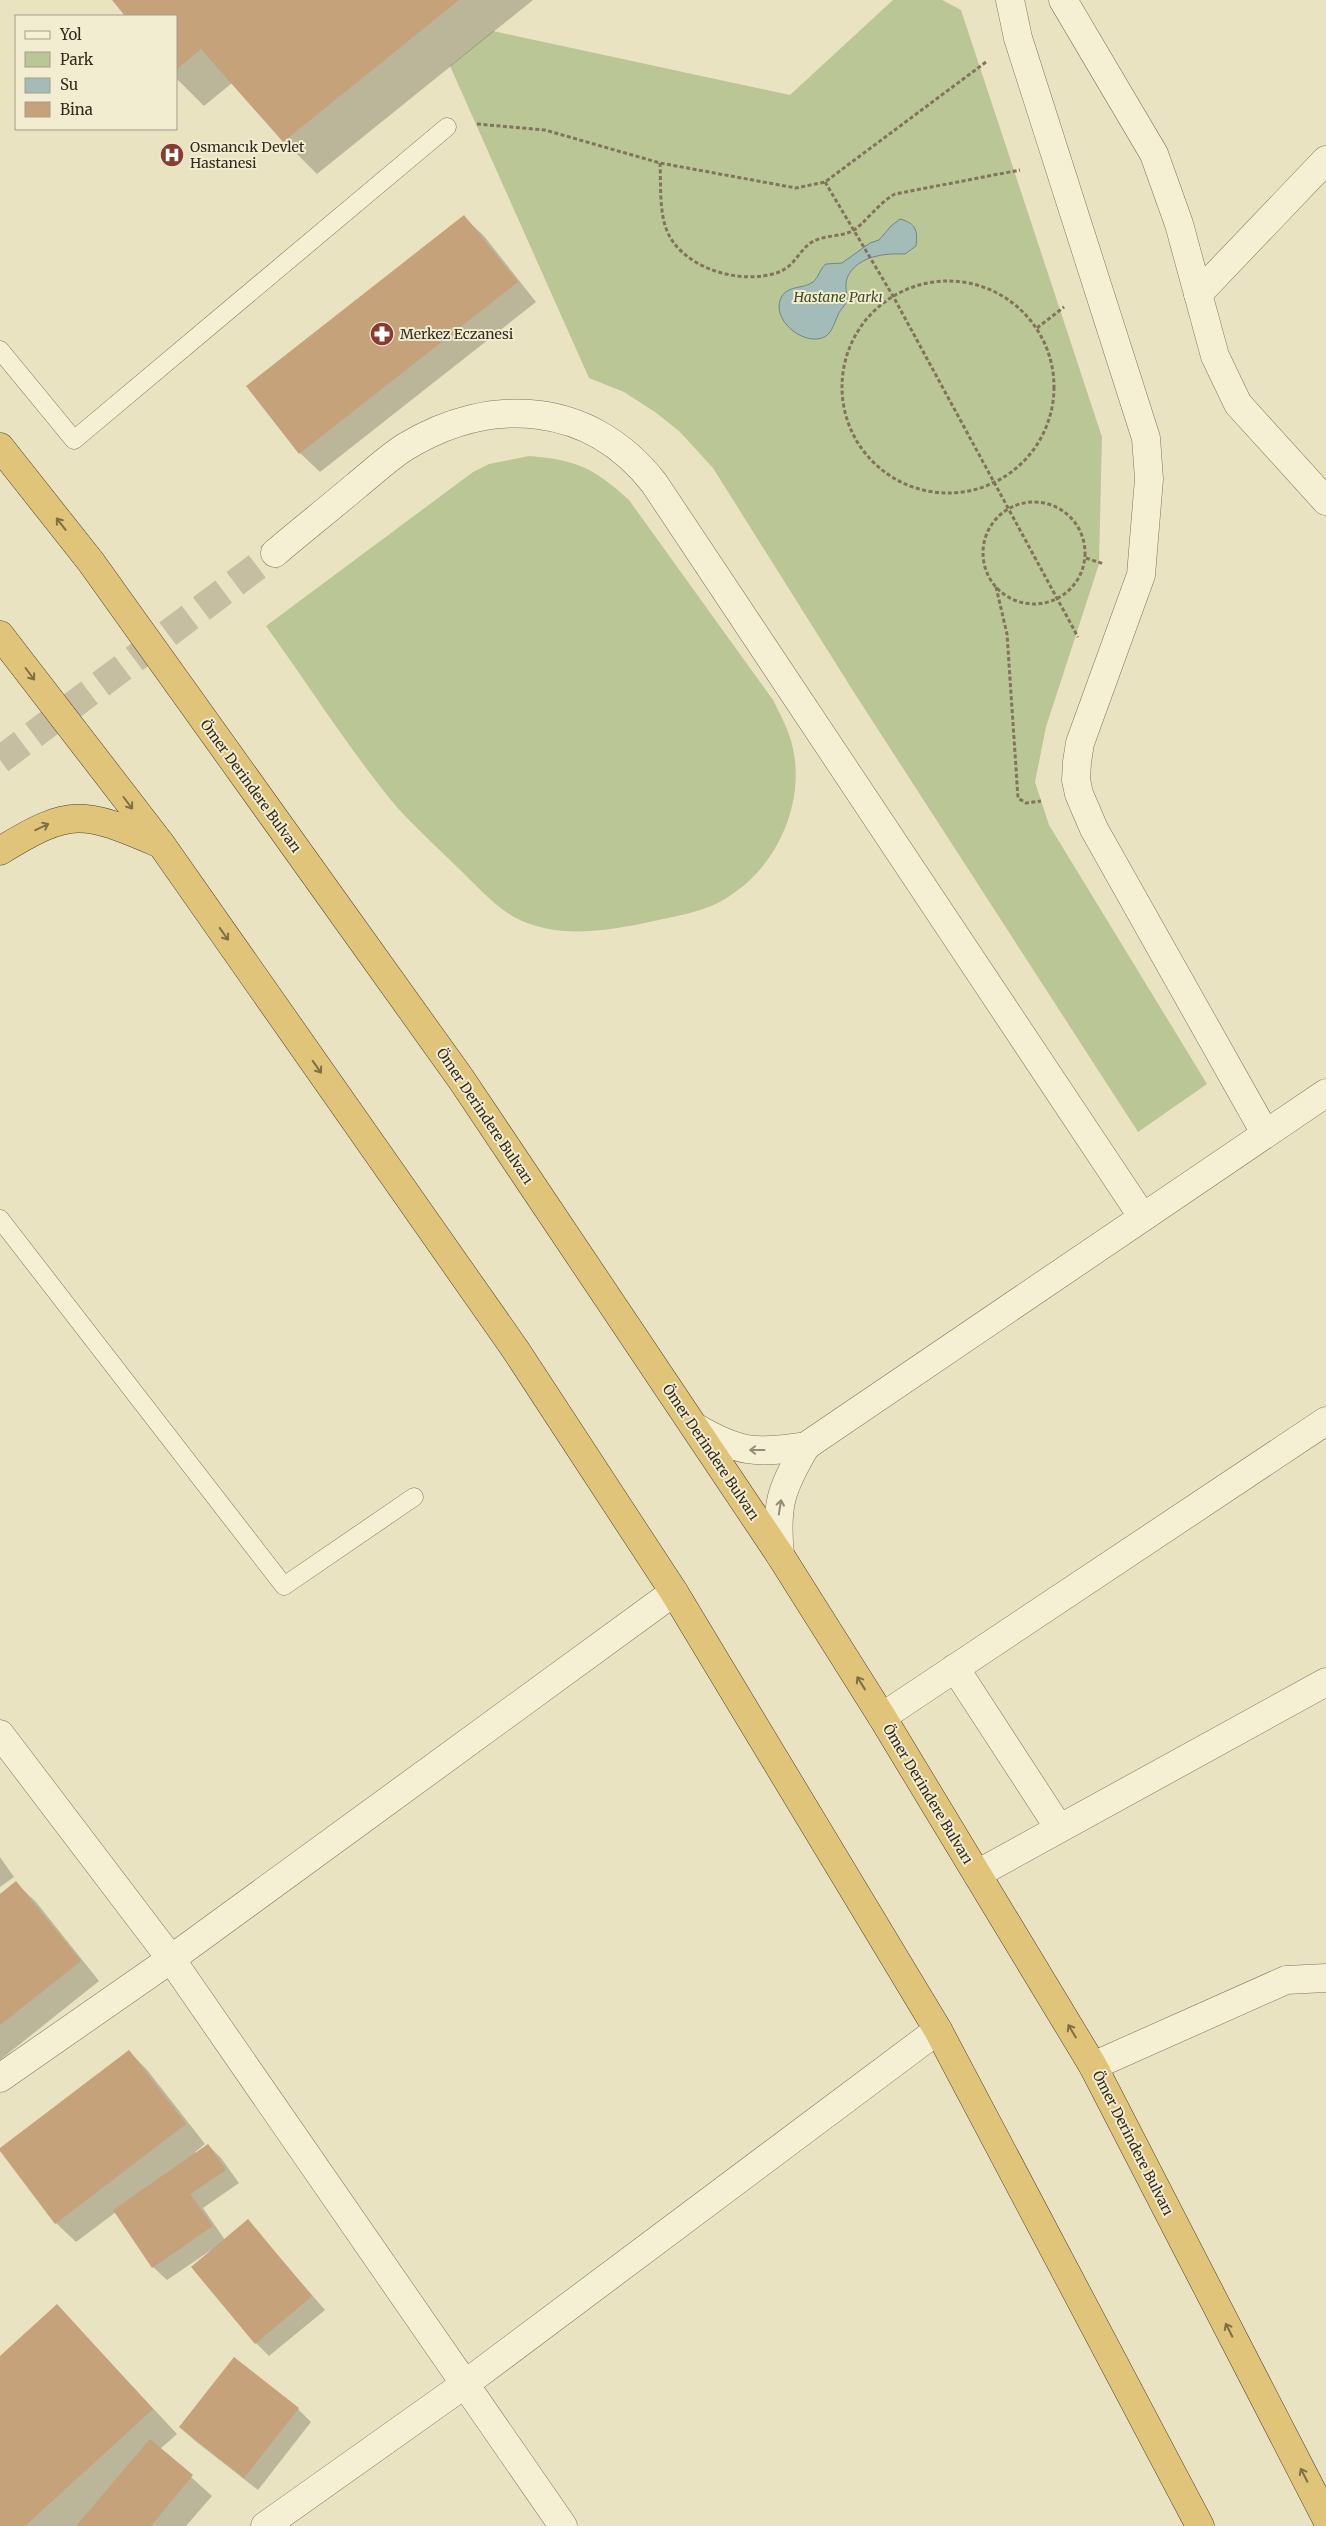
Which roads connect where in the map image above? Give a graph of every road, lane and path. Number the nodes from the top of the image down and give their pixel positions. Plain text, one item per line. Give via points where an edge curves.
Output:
1 (1010, 0) edge
2 (1063, 0) edge
3 (1018, 38) junction
4 (447, 126) joint
5 (1326, 160) edge
6 (1058, 163) junction
7 (660, 164) junction
8 (825, 182) junction
9 (854, 230) junction
10 (1198, 294) junction
11 (893, 296) junction
12 (0, 350) edge
13 (0, 447) edge
14 (994, 484) junction
15 (1326, 501) edge
16 (1008, 508) junction
17 (275, 553) tunnel mouth
18 (996, 586) junction
19 (1056, 599) junction
20 (0, 635) edge
21 (1102, 681) junction
22 (1079, 794) junction
23 (160, 844) junction
24 (0, 851) edge
25 (1326, 1093) edge
26 (1266, 1133) junction
27 (1142, 1216) junction
28 (0, 1219) edge
29 (1326, 1421) edge
30 (694, 1427) junction
31 (806, 1446) junction
32 (414, 1497) dead end
33 (780, 1555) junction
34 (674, 1592) junction
35 (955, 1668) junction
36 (1322, 1688) edge
37 (882, 1717) junction
38 (0, 1734) edge
39 (1058, 1828) junction
40 (977, 1874) junction
41 (171, 1959) junction
42 (1326, 1978) edge
43 (938, 2030) junction
44 (1093, 2066) junction
45 (0, 2078) edge
46 (465, 2384) junction
47 (1326, 2518) edge
48 (265, 2526) edge
49 (563, 2526) edge
50 (1200, 2526) edge

1 - 3 street
2 - 10 street via 1154,154 1179,224
3 - 6 street
3 - 8 path
4 - 7 path via 471,123 545,130
4 - 12 lane via 74,440
5 - 10 street
6 - 9 path via 895,194 878,205
6 - 21 street via 1147,446 1149,495 1141,575
7 - 8 path via 796,188
7 - 9 path via 662,213 668,234 685,253 716,272 744,278 779,272 792,264 814,241
8 - 9 path
9 - 11 path
10 - 15 street via 1215,356 1238,404
11 - 14 path
11 - 14 path via 878,306 856,332 843,363 841,397 850,430 869,458 896,480 928,492 962,493
11 - 14 path via 907,288 942,280 979,284 1011,301 1036,328 1052,360 1055,397 1045,432 1024,462
30 -> 13 highway, Ömer Derindere Bulvarı via 461,1079 97,570
14 - 16 path
16 - 18 path via 994,521 986,536 983,554 986,571
16 - 19 path
16 - 19 path via 1039,502 1068,514 1078,526 1085,541 1086,558 1082,573 1073,586
17 - 27 street via 405,448 468,420 498,414 548,415 582,426 626,453 654,483
18 - 19 path via 1010,598 1026,603
18 - 22 path via 1007,634 1018,798 1026,804
19 - 21 path
20 -> 23 highway
21 - 22 street via 1080,743 1076,780
22 - 26 street via 1094,829
24 -> 23 highway via 63,818 107,822
23 -> 34 highway via 516,1349
25 - 26 street
26 - 27 street
27 - 31 street
28 - 32 lane via 284,1586
29 - 35 street
31 -> 30 street via 749,1450 722,1443
30 - 33 highway, Ömer Derindere Bulvarı
33 -> 31 street via 777,1524 781,1496
37 -> 33 highway, Ömer Derindere Bulvarı
34 - 41 street
34 - 43 highway
35 - 37 street
35 - 39 street
36 - 39 street
37 - 40 highway, Ömer Derindere Bulvarı
38 - 41 street
39 - 40 street
44 -> 40 highway, Ömer Derindere Bulvarı
41 - 45 street
41 - 46 street
42 - 44 street via 1286,1980
43 - 46 street
43 - 50 highway
47 -> 44 highway, Ömer Derindere Bulvarı
46 - 48 street
46 - 49 street

